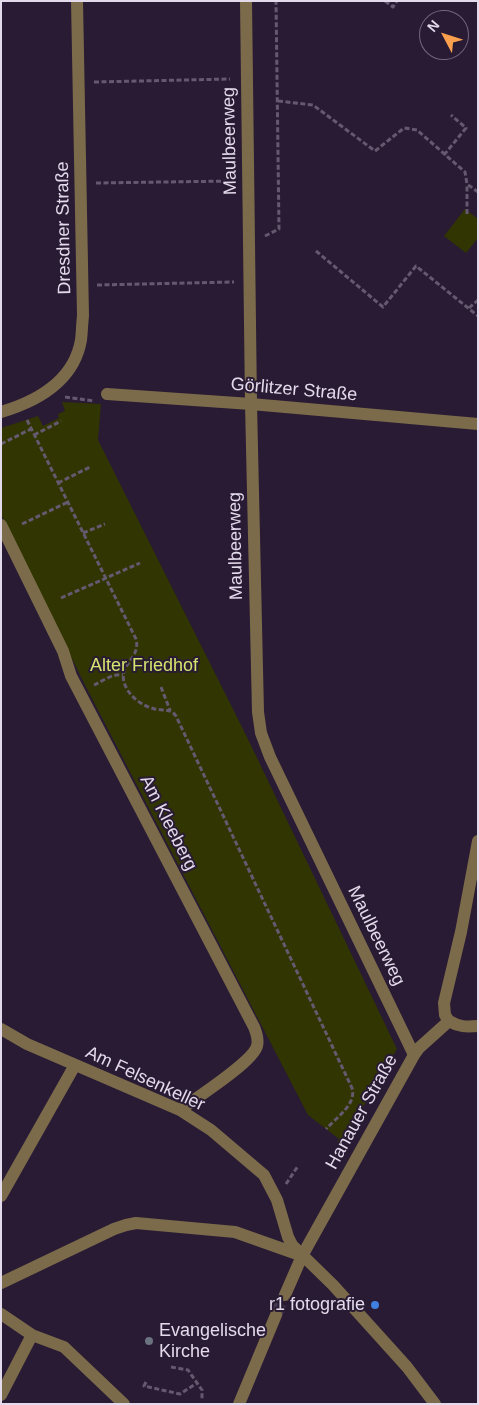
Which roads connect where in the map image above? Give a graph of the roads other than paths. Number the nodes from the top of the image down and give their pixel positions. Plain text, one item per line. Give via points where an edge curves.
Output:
1 (77, 1) edge
2 (246, 1) edge
3 (107, 394) road end
4 (251, 404) junction
5 (1, 412) edge
6 (478, 424) edge
7 (1, 526) edge
8 (478, 841) edge
9 (448, 1021) junction
10 (478, 1026) edge
11 (1, 1029) edge
12 (414, 1055) junction
13 (75, 1065) junction
14 (180, 1110) junction
15 (1, 1196) edge
16 (302, 1256) junction
17 (1, 1283) edge
18 (285, 1295) tunnel mouth
19 (1, 1314) edge
20 (276, 1315) tunnel mouth
21 (32, 1335) junction
22 (1, 1395) edge
23 (124, 1404) edge
24 (239, 1404) edge
25 (436, 1404) edge

1 - 5 street, Dresdner Straße via 81,341 76,358 54,386 20,406
2 - 4 street, Maulbeerweg
3 - 4 street, Görlitzer Straße
4 - 6 street, Görlitzer Straße
4 - 12 street, Maulbeerweg via 257,692 262,733 270,757
7 - 14 street, Am Kleeberg via 63,651 71,676 257,1036 258,1045 244,1063
8 - 9 street via 444,1003
9 - 10 street via 466,1027
9 - 12 street, Hanauer Straße
11 - 13 street, Am Felsenkeller
12 - 16 street, Hanauer Straße
13 - 14 street, Am Felsenkeller
13 - 15 street
14 - 16 street, Am Felsenkeller via 211,1130 264,1175 277,1200 288,1238
16 - 17 street via 235,1232 136,1224 114,1229
16 - 18 street, Hanauer Straße
16 - 25 street via 334,1285
19 - 21 street
20 - 24 street
21 - 22 street
21 - 23 street via 64,1347

